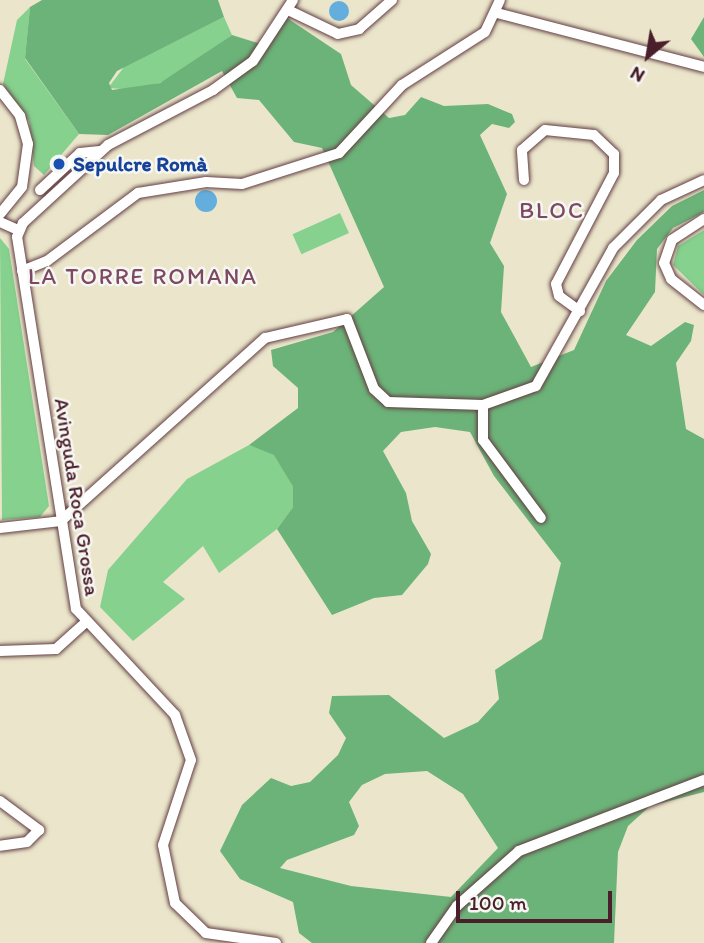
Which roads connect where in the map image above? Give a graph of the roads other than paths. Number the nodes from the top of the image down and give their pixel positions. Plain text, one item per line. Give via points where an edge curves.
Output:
1 (392, 0) edge
2 (500, 0) edge
3 (290, 5) edge
4 (497, 13) junction
5 (704, 67) edge
6 (0, 90) edge
7 (26, 176) junction
8 (524, 180) dead end
9 (704, 180) edge
10 (44, 195) junction
11 (0, 214) edge
12 (704, 219) edge
13 (0, 222) edge
14 (18, 230) junction
15 (22, 271) junction
16 (704, 305) edge
17 (580, 311) junction
18 (483, 405) junction
19 (541, 518) dead end
20 (61, 521) junction
21 (0, 528) edge
22 (85, 623) junction
23 (0, 651) edge
24 (704, 780) edge
25 (0, 801) edge
26 (0, 846) edge
27 (276, 943) edge
28 (431, 943) edge

1 - 3 street via 359,29 338,34
2 - 4 street
3 - 10 street via 260,54 231,79 100,151 80,153
4 - 5 street
4 - 15 street via 477,40 377,106 359,138 339,153 242,184 206,182 138,193 47,261
6 - 7 street via 24,125
7 - 10 street
7 - 11 street
8 - 17 street via 522,150 545,130 594,135 614,154 614,173 556,284 559,296
9 - 17 street via 661,200 640,217 608,254
10 - 14 street
12 - 16 street via 672,240 664,263 671,279
13 - 14 street
14 - 15 street, Avinguda Roca Grossa
15 - 20 street, Avinguda Roca Grossa
17 - 18 street via 545,380
18 - 19 street via 483,440
18 - 20 street via 379,399 347,319 265,338
20 - 21 street
20 - 22 street, Avinguda Roca Grossa via 71,593
22 - 23 street via 56,649
22 - 27 street, Avinguda Roca Grossa via 182,729 190,775 170,814 163,845 182,916 206,933
24 - 28 street via 519,851 457,906
25 - 26 street via 39,830 27,842

